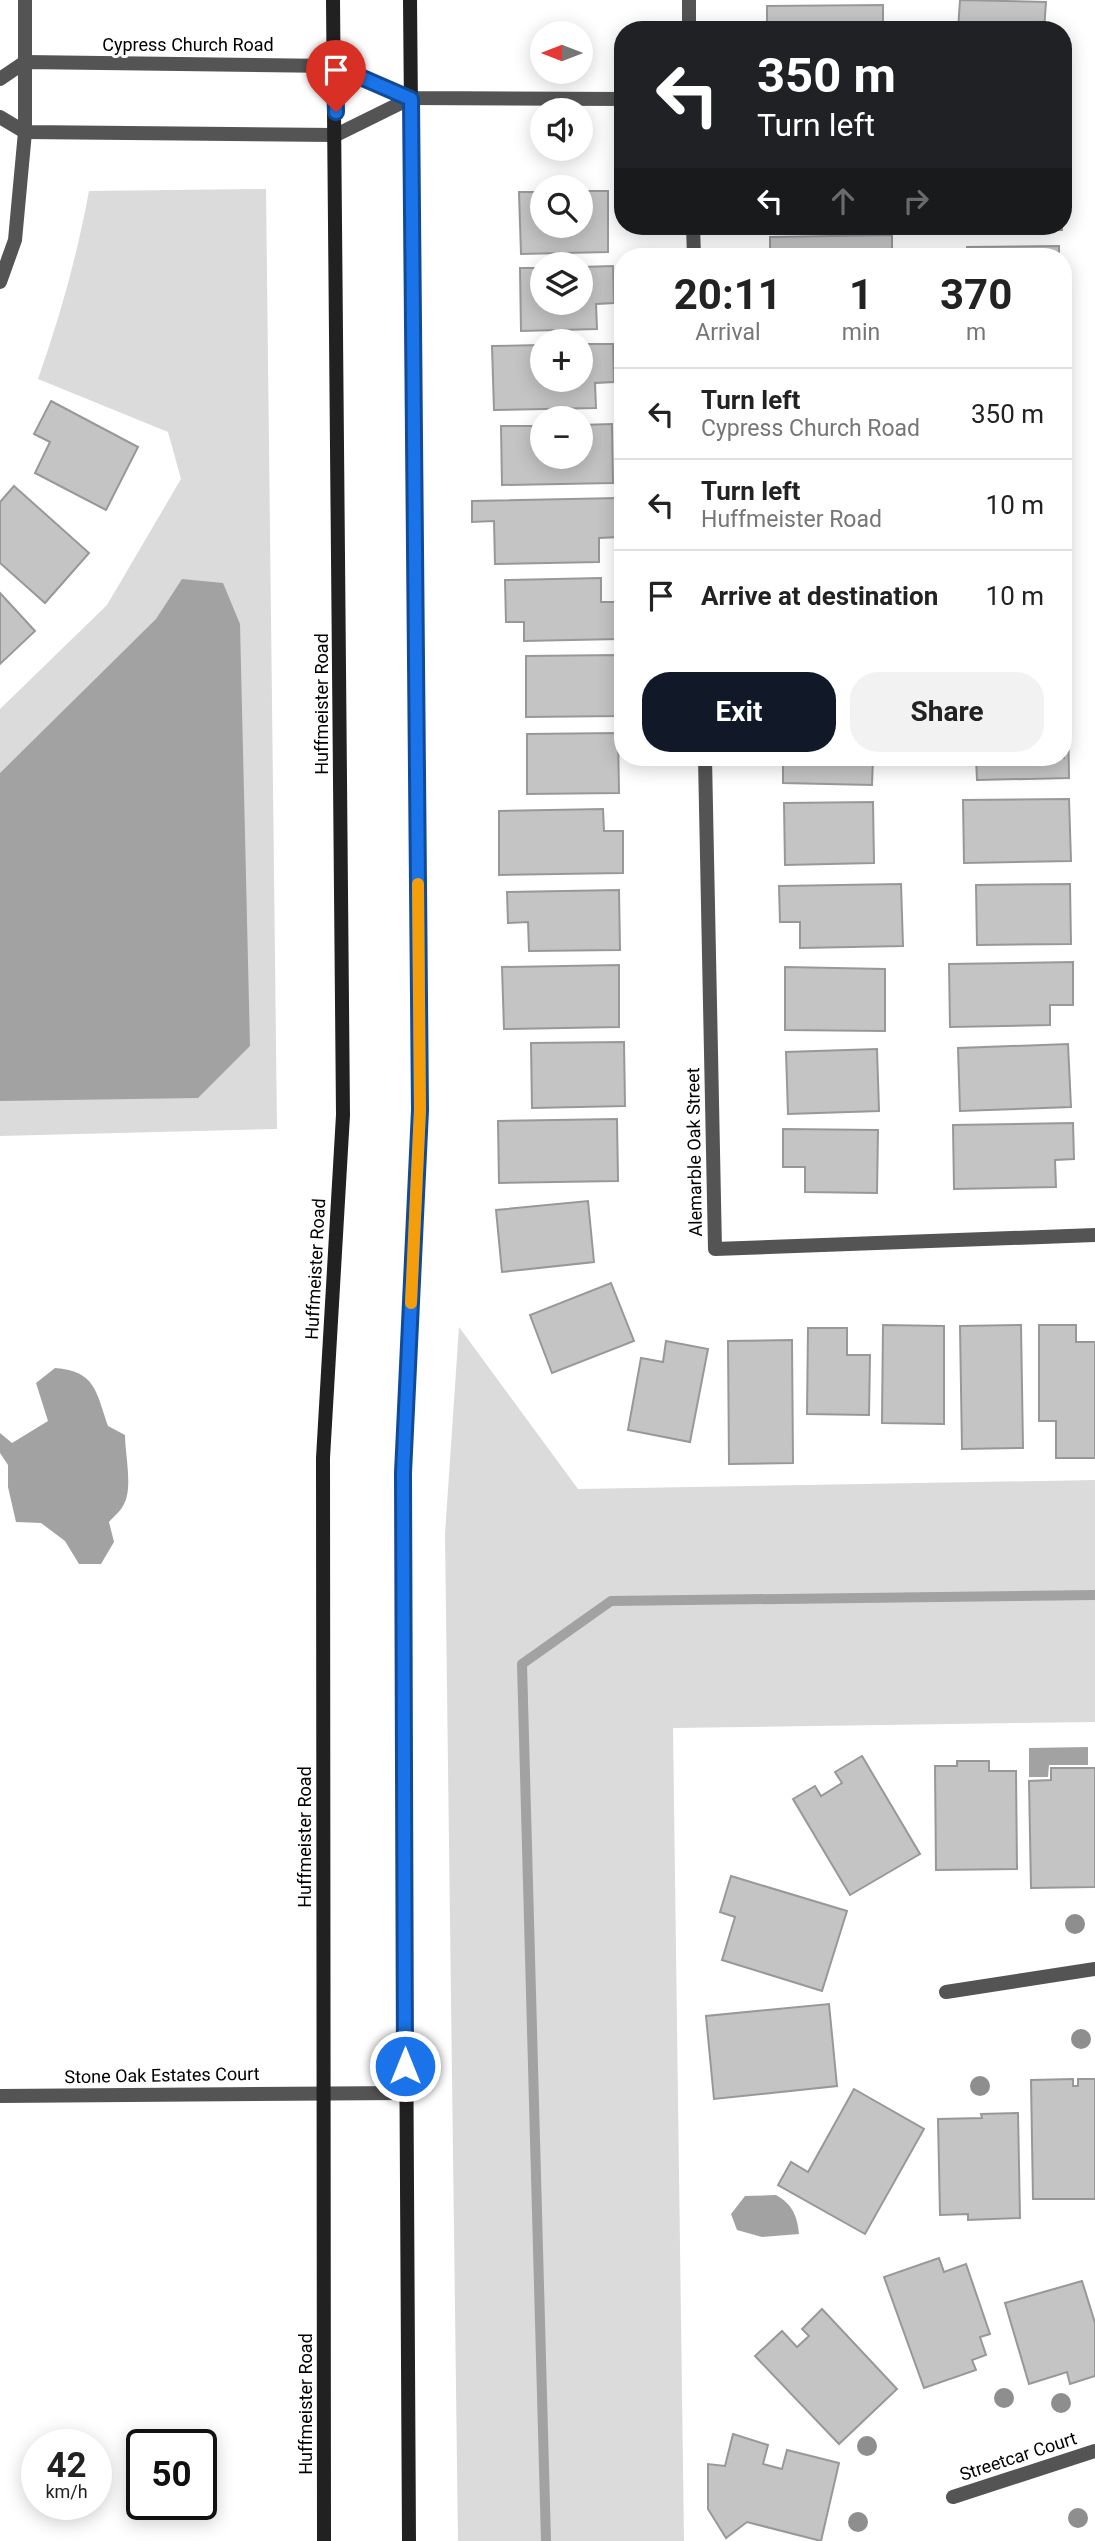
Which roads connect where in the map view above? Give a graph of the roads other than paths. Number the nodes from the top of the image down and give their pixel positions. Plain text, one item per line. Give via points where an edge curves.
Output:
1 (25, 0) edge
2 (333, 0) edge
3 (410, 0) edge
4 (689, 0) edge
5 (689, 21) edge
6 (25, 62) junction
7 (335, 66) junction
8 (0, 79) edge
9 (411, 99) junction
10 (614, 99) edge
11 (0, 117) edge
12 (25, 132) junction
13 (336, 135) junction
14 (0, 282) edge
15 (705, 766) edge
16 (1095, 1235) edge
17 (1095, 1969) edge
18 (946, 1992) dead end
19 (324, 2093) junction
20 (405, 2093) junction
21 (0, 2096) edge
22 (1095, 2451) edge
23 (953, 2497) dead end
24 (324, 2541) edge
25 (409, 2541) edge

1 - 6 street
2 - 7 main road, Huffmeister Road
3 - 9 main road
4 - 5 street
6 - 7 street, Cypress Church Road
6 - 8 street
6 - 12 street
7 - 9 street, Cypress Church Road
7 - 13 main road, Huffmeister Road
9 - 10 street
9 - 13 street
9 - 20 main road via 420,1110 403,1473
11 - 12 street
12 - 13 street
12 - 14 street via 15,240
13 - 19 main road, Huffmeister Road via 343,1115 323,1458
15 - 16 street, Alemarble Oak Street via 715,1249
17 - 18 street
19 - 20 street, Stone Oak Estates Court
19 - 21 street, Stone Oak Estates Court
19 - 24 main road, Huffmeister Road
20 - 25 main road
22 - 23 street, Streetcar Court

